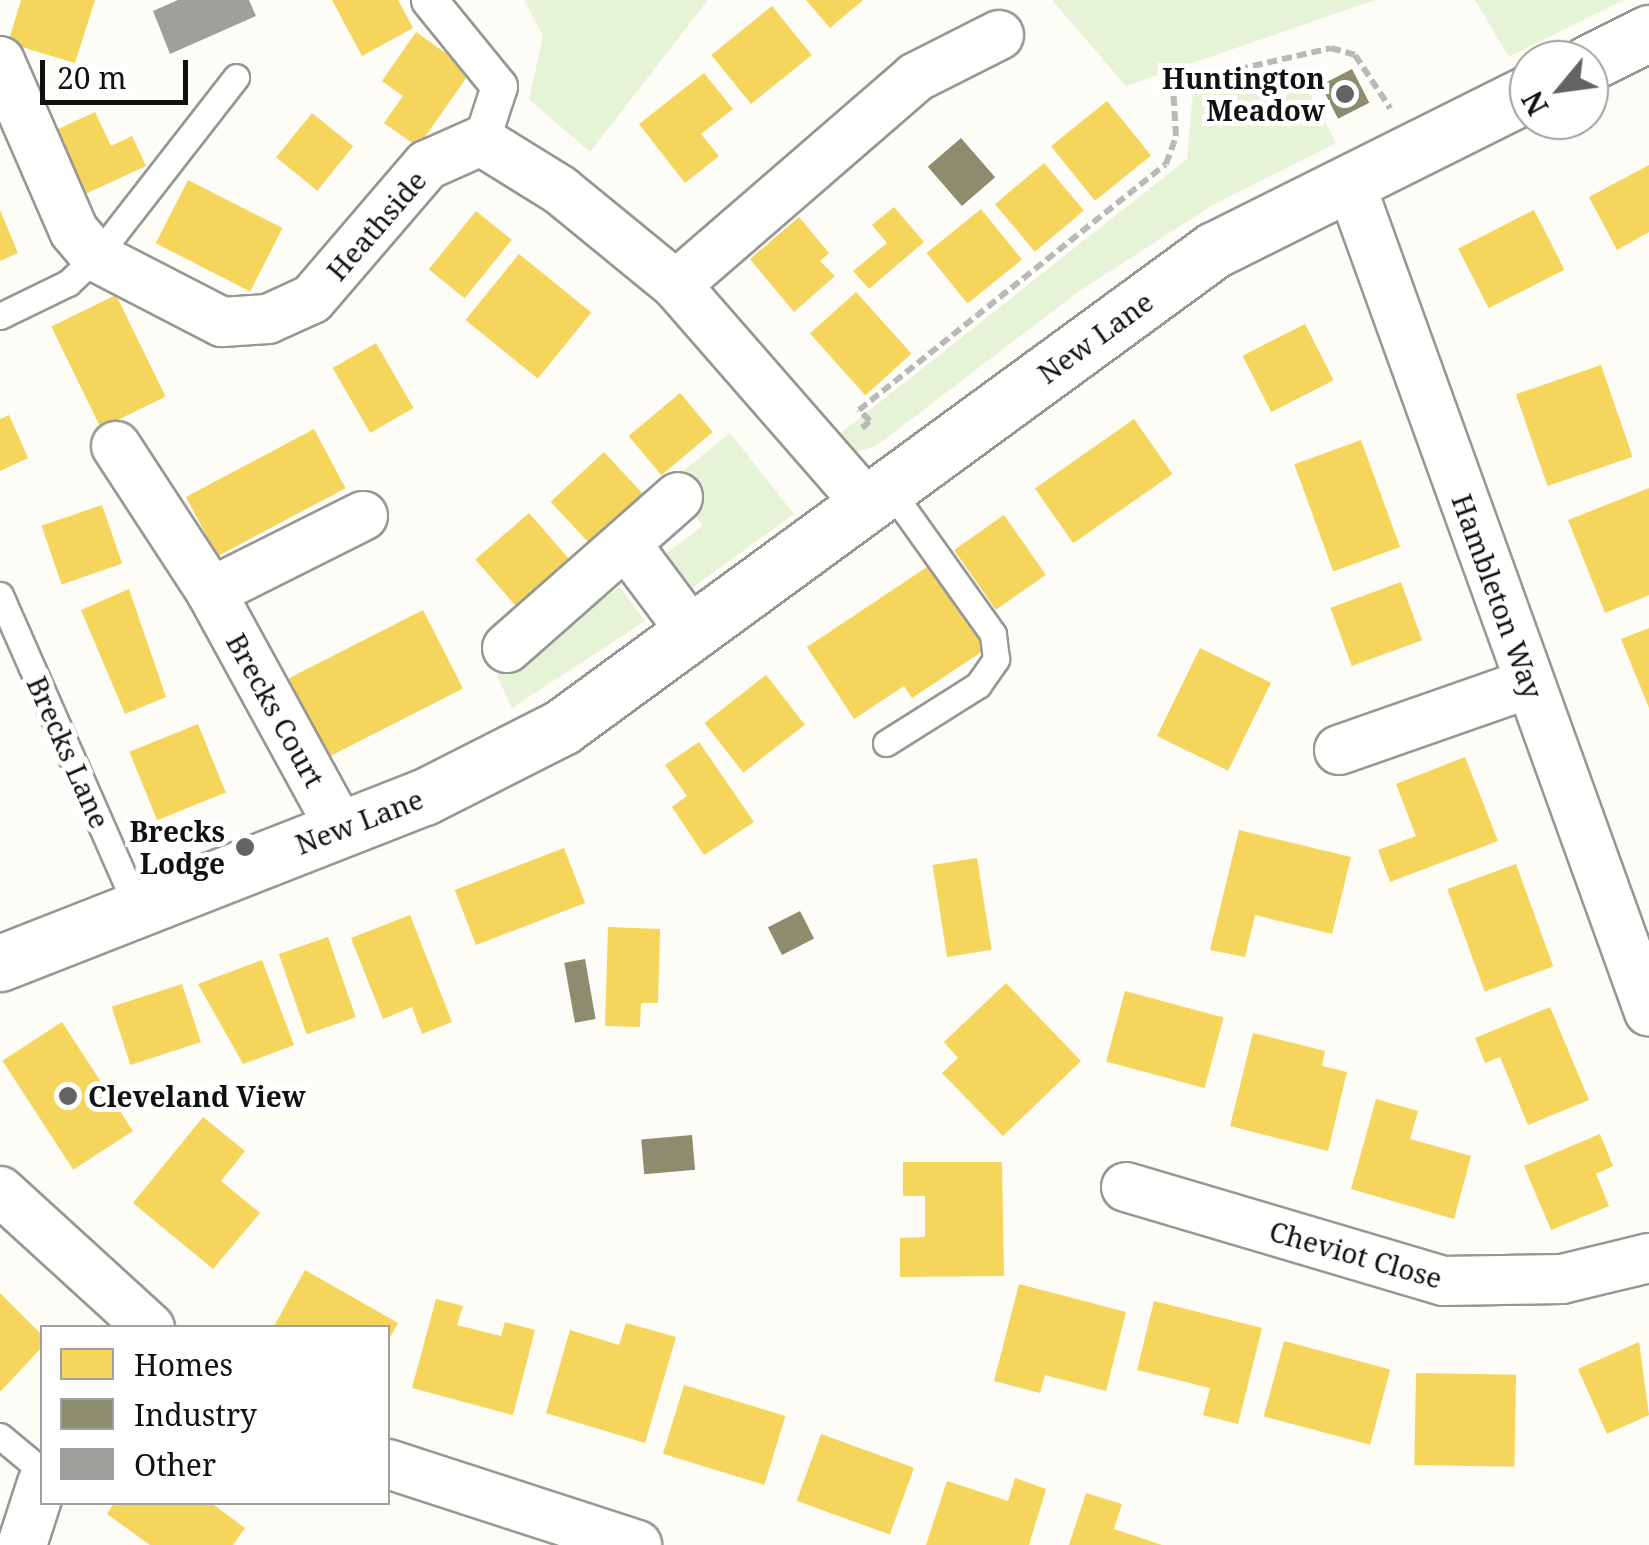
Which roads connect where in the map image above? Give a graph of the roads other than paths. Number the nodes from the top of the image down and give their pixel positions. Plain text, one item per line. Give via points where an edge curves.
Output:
1 (429, 0) edge
2 (1649, 33) edge
3 (999, 35) dead end
4 (1609, 54) edge
5 (0, 61) edge
6 (236, 77) dead end
7 (1509, 103) edge
8 (481, 141) junction
9 (1349, 180) junction
10 (96, 257) junction
11 (676, 286) junction
12 (0, 316) edge
13 (116, 446) dead end
14 (878, 496) junction
15 (678, 498) dead end
16 (363, 516) dead end
17 (626, 544) junction
18 (211, 592) junction
19 (0, 595) edge
20 (694, 635) junction
21 (506, 648) dead end
22 (1530, 683) junction
23 (886, 744) dead end
24 (1339, 750) dead end
25 (340, 828) junction
26 (138, 909) junction
27 (0, 962) edge
28 (1649, 1012) edge
29 (1126, 1186) dead end
30 (0, 1191) edge
31 (1649, 1258) edge
32 (147, 1325) edge
33 (0, 1436) edge
34 (390, 1465) edge
35 (40, 1469) edge
36 (40, 1489) edge
37 (22, 1545) edge
38 (637, 1545) edge

1 - 8 street via 499,86
2 - 4 street
3 - 11 street via 916,77
5 - 10 street, Heathside via 74,232
6 - 10 lane
7 - 9 street, New Lane
8 - 10 street, Heathside via 427,166 312,298 268,318 222,322
8 - 11 street via 560,190
9 - 14 street, New Lane via 1214,250
9 - 22 street, Hambleton Way
10 - 12 lane via 68,284
11 - 14 street via 828,457
13 - 18 street, Brecks Court
14 - 20 street, New Lane
14 - 23 lane via 993,634 996,658 978,685
15 - 17 street
16 - 18 street
17 - 20 street
17 - 21 street
18 - 25 street, Brecks Court
19 - 26 lane, Brecks Lane
20 - 25 street, New Lane via 562,727
22 - 24 street
22 - 28 street, Hambleton Way
25 - 26 street, New Lane
26 - 27 street, New Lane
29 - 31 street, Cheviot Close via 1443,1281 1562,1279
30 - 32 street
33 - 35 lane
34 - 38 street
36 - 37 street

